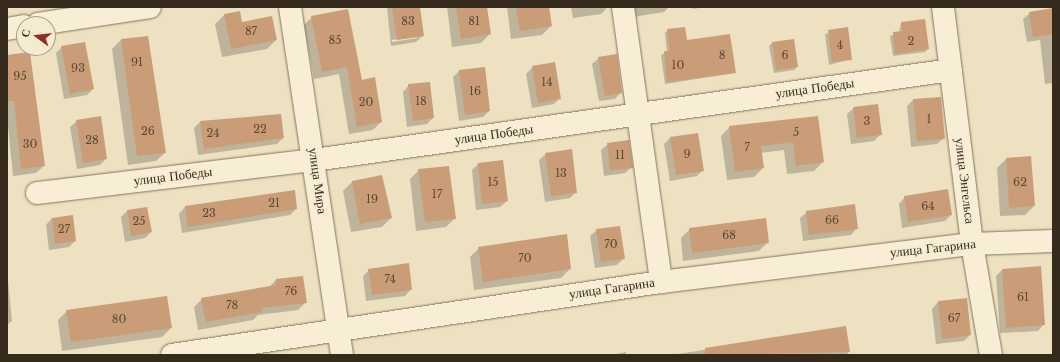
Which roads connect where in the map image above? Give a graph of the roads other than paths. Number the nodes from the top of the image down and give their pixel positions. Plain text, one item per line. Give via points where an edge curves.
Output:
1 (150, 7) edge
2 (290, 7) edge
3 (623, 7) edge
4 (943, 7) edge
5 (56, 21) edge
6 (951, 70) junction
7 (636, 115) junction
8 (314, 160) junction
9 (37, 193) dead end
10 (1053, 241) edge
11 (972, 244) junction
12 (661, 282) junction
13 (338, 330) junction
14 (172, 355) edge
15 (342, 355) edge
16 (991, 355) edge

1 - 5 street
2 - 8 street, улица Мира
3 - 7 street
4 - 6 street, улица Энгельса
6 - 7 street, улица Победы
6 - 11 street, улица Энгельса
7 - 8 street, улица Победы
7 - 12 street
8 - 9 street, улица Победы
8 - 13 street, улица Мира
10 - 11 street, улица Гагарина
11 - 12 street, улица Гагарина
11 - 16 street, улица Энгельса
12 - 13 street, улица Гагарина
13 - 14 street, улица Гагарина
13 - 15 street, улица Мира

